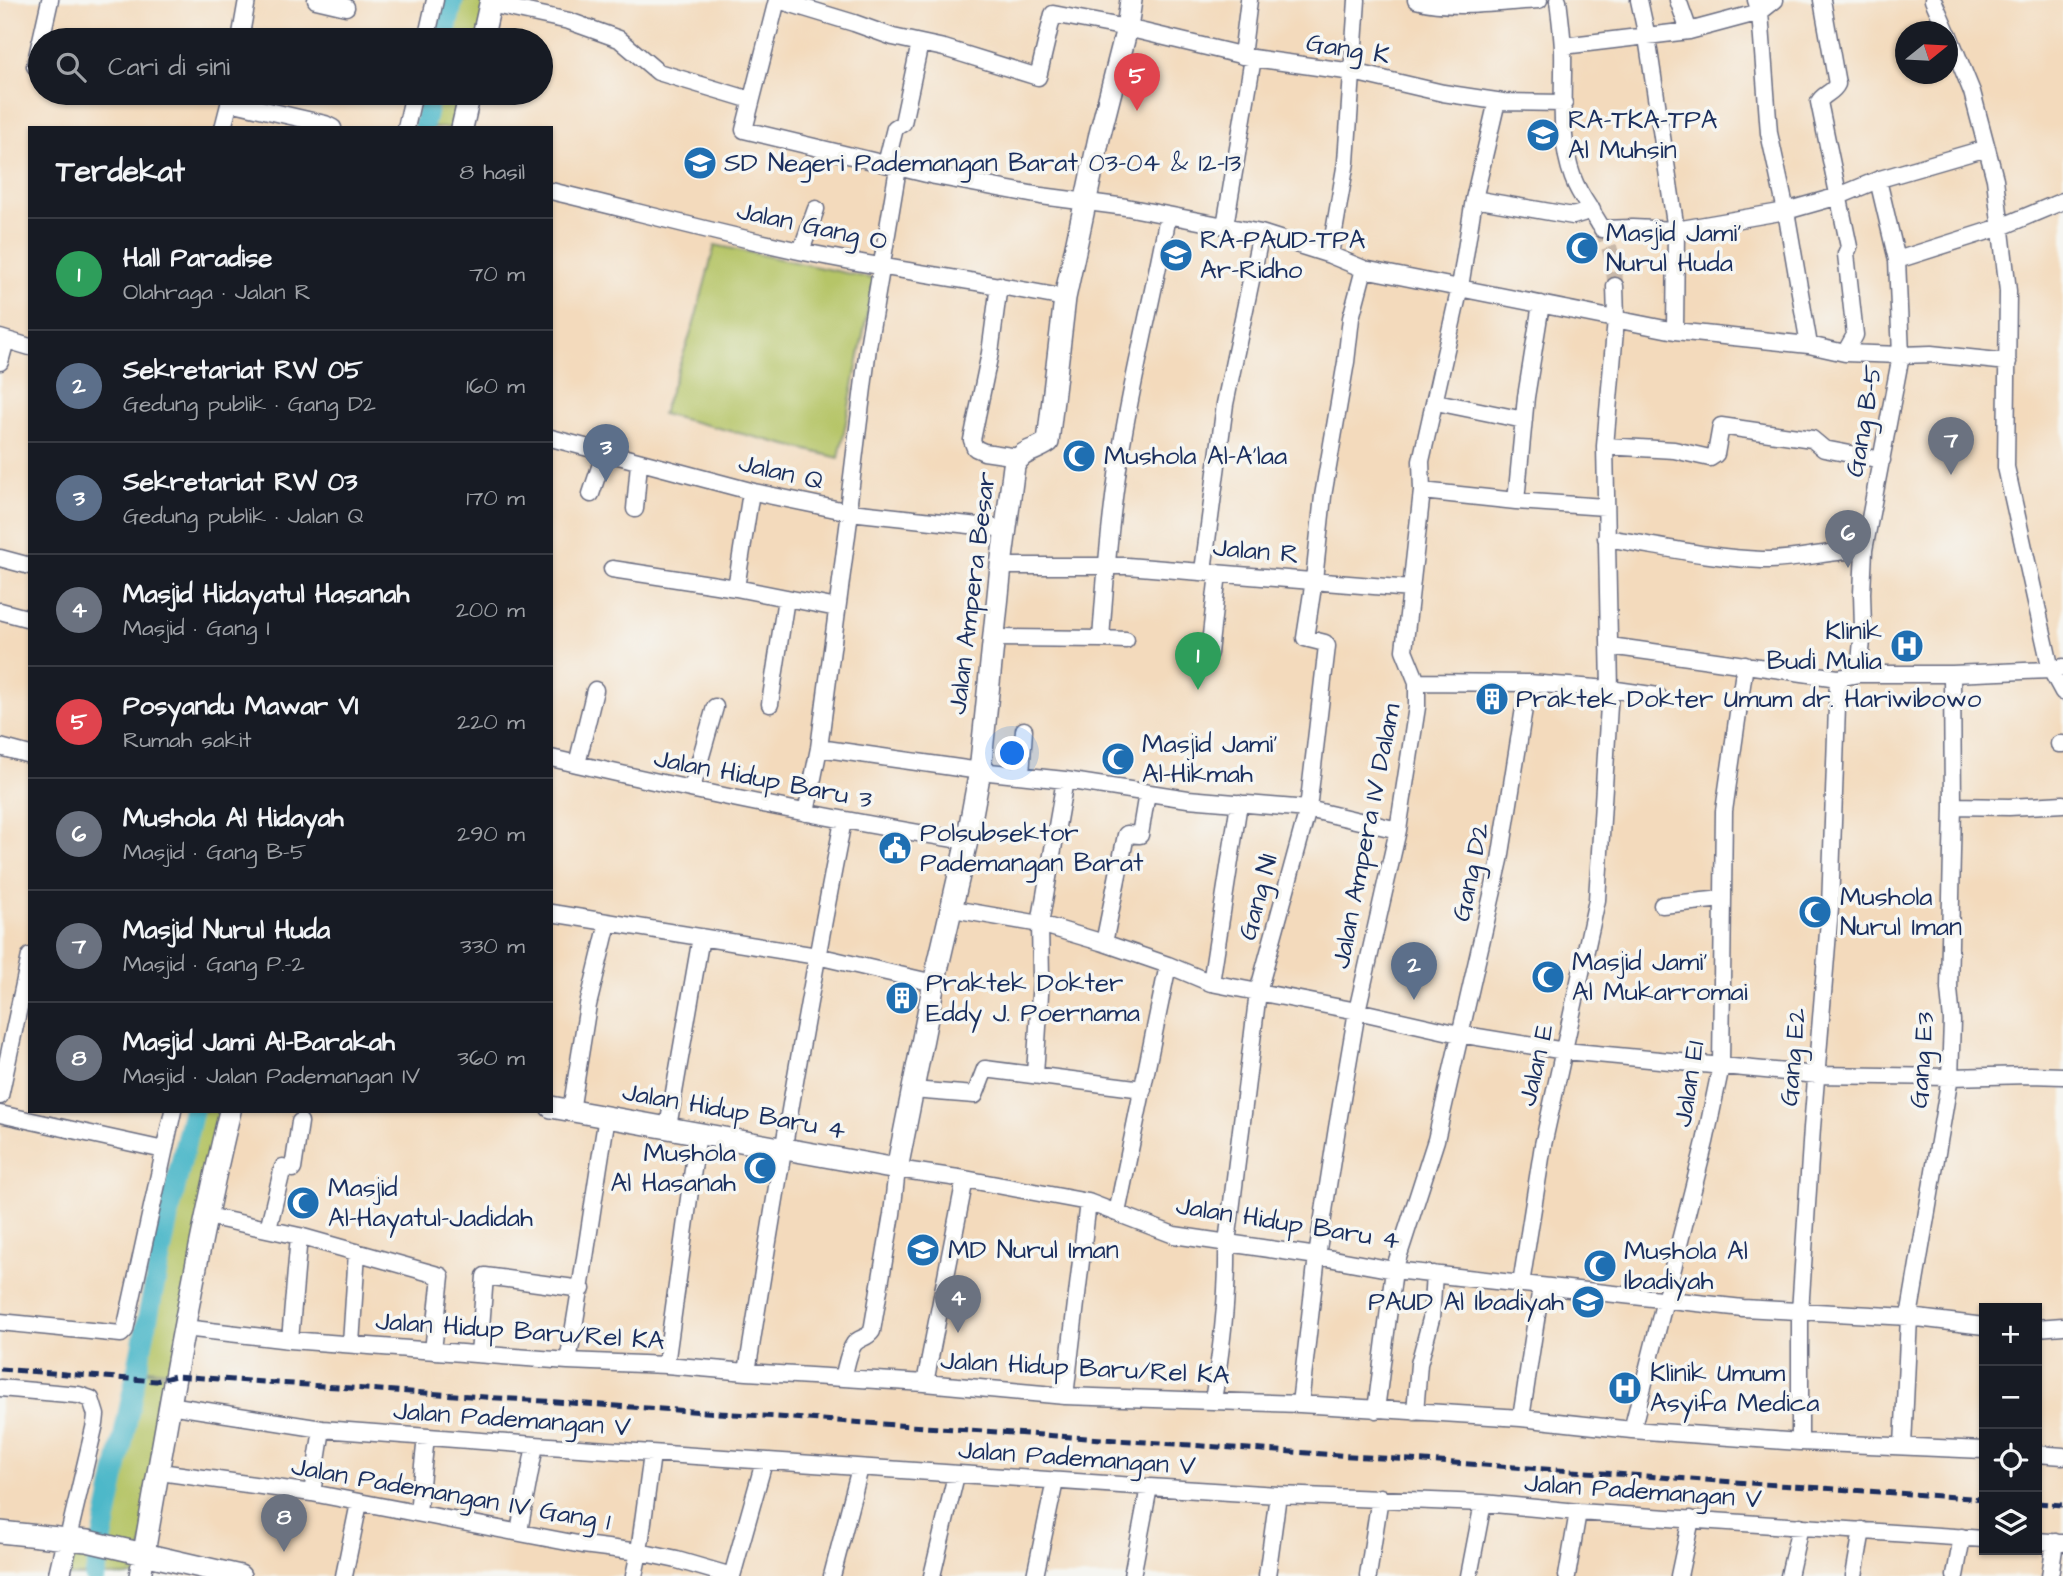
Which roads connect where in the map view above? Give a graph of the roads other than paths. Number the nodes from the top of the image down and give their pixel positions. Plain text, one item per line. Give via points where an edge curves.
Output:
1 (50, 0) edge
2 (247, 0) edge
3 (316, 0) edge
4 (435, 0) edge
5 (778, 0) edge
6 (1131, 0) edge
7 (1248, 0) edge
8 (1357, 0) edge
9 (1416, 0) edge
10 (1539, 0) edge
11 (1558, 0) edge
12 (1639, 0) edge
13 (1678, 0) edge
14 (1775, 0) edge
15 (1822, 0) edge
16 (1933, 0) edge
17 (490, 2) edge
18 (1758, 6) edge
19 (346, 7) dead end
20 (1942, 21) edge
21 (44, 28) edge
22 (242, 28) edge
23 (429, 28) edge
24 (485, 28) edge
25 (1127, 29) junction
26 (1689, 31) junction
27 (1647, 37) junction
28 (919, 43) junction
29 (1563, 46) junction
30 (1248, 57) junction
31 (1958, 58) edge
32 (1353, 72) junction
33 (751, 100) junction
34 (1497, 101) junction
35 (1564, 103) junction
36 (229, 105) edge
37 (259, 105) edge
38 (411, 105) edge
39 (467, 105) edge
40 (224, 126) edge
41 (329, 126) edge
42 (406, 126) edge
43 (462, 126) edge
44 (1987, 148) junction
45 (892, 166) junction
46 (1878, 180) junction
47 (553, 191) edge
48 (1839, 196) junction
49 (1474, 200) junction
50 (2063, 201) edge
51 (1085, 202) junction
52 (816, 209) dead end
53 (1786, 211) junction
54 (1168, 216) junction
55 (1598, 221) junction
56 (1225, 226) junction
57 (2001, 227) junction
58 (1676, 230) junction
59 (1261, 233) junction
60 (801, 251) junction
61 (1331, 256) junction
62 (1897, 260) junction
63 (883, 267) junction
64 (1364, 269) junction
65 (999, 285) junction
66 (1460, 286) junction
67 (1615, 286) tunnel mouth
68 (1065, 298) junction
69 (1541, 304) junction
70 (1616, 319) junction
71 (1675, 331) junction
72 (3, 339) edge
73 (1809, 345) junction
74 (28, 346) edge
75 (1845, 353) junction
76 (1901, 355) junction
77 (0, 362) edge
78 (2008, 362) junction
79 (1436, 402) junction
80 (1524, 420) junction
81 (553, 439) edge
82 (1605, 446) junction
83 (604, 452) junction
84 (1018, 457) junction
85 (1882, 460) junction
86 (639, 463) junction
87 (1422, 491) junction
88 (751, 492) junction
89 (591, 494) dead end
90 (1516, 501) junction
91 (1605, 507) junction
92 (635, 509) dead end
93 (850, 512) junction
94 (1006, 530) junction
95 (1606, 538) junction
96 (1864, 550) junction
97 (0, 558) edge
98 (28, 565) edge
99 (1001, 566) junction
100 (1106, 566) junction
101 (612, 569) dead end
102 (1210, 572) junction
103 (1314, 580) junction
104 (736, 588) junction
105 (1411, 589) junction
106 (786, 598) junction
107 (837, 608) junction
108 (0, 611) edge
109 (28, 618) edge
110 (995, 638) junction
111 (1101, 639) junction
112 (1126, 640) dead end
113 (1610, 646) junction
114 (1209, 653) dead end
115 (1745, 664) junction
116 (2057, 669) edge
117 (1859, 674) junction
118 (1952, 674) junction
119 (1838, 678) junction
120 (1417, 682) junction
121 (1528, 683) junction
122 (1611, 689) junction
123 (595, 690) dead end
124 (2063, 692) edge
125 (1658, 696) dead end
126 (770, 704) dead end
127 (715, 707) dead end
128 (1024, 730) dead end
129 (0, 747) edge
130 (819, 747) junction
131 (28, 754) edge
132 (553, 758) edge
133 (577, 764) junction
134 (980, 771) junction
135 (1021, 775) junction
136 (1065, 780) junction
137 (692, 788) junction
138 (1147, 793) junction
139 (1239, 803) junction
140 (2063, 804) edge
141 (1953, 806) junction
142 (1308, 808) junction
143 (806, 813) junction
144 (843, 821) junction
145 (1398, 830) junction
146 (967, 841) junction
147 (1723, 899) junction
148 (1662, 905) dead end
149 (953, 909) junction
150 (553, 913) edge
151 (608, 923) junction
152 (1040, 924) junction
153 (701, 937) junction
154 (1104, 943) junction
155 (817, 956) junction
156 (28, 965) edge
157 (1168, 965) junction
158 (934, 983) junction
159 (1211, 983) junction
160 (1258, 992) junction
161 (1356, 1011) junction
162 (1459, 1034) junction
163 (1565, 1051) junction
164 (1721, 1066) junction
165 (1817, 1074) junction
166 (1035, 1075) junction
167 (2063, 1076) edge
168 (1950, 1077) junction
169 (1143, 1089) junction
170 (912, 1090) junction
171 (0, 1096) edge
172 (561, 1109) edge
173 (173, 1113) edge
174 (230, 1113) edge
175 (0, 1114) edge
176 (607, 1117) junction
177 (300, 1122) dead end
178 (667, 1127) junction
179 (698, 1133) junction
180 (783, 1148) junction
181 (164, 1150) junction
182 (897, 1169) junction
183 (965, 1179) junction
184 (1088, 1202) junction
185 (1117, 1213) junction
186 (207, 1216) junction
187 (268, 1229) junction
188 (299, 1236) junction
189 (1227, 1243) junction
190 (357, 1252) junction
191 (1317, 1256) junction
192 (1394, 1269) junction
193 (1434, 1274) junction
194 (1521, 1284) junction
195 (1541, 1287) junction
196 (582, 1289) junction
197 (1665, 1298) junction
198 (1800, 1312) junction
199 (1909, 1317) junction
200 (0, 1322) edge
201 (1979, 1324) edge
202 (2063, 1326) edge
203 (184, 1328) junction
204 (2042, 1328) edge
205 (290, 1340) junction
206 (351, 1345) junction
207 (433, 1351) junction
208 (479, 1354) junction
209 (568, 1361) junction
210 (666, 1365) junction
211 (747, 1372) junction
212 (843, 1378) junction
213 (925, 1383) junction
214 (0, 1388) edge
215 (1065, 1396) junction
216 (1213, 1400) junction
217 (1300, 1404) junction
218 (169, 1405) junction
219 (1376, 1410) junction
220 (1415, 1412) junction
221 (1521, 1419) junction
222 (322, 1429) junction
223 (1632, 1430) junction
224 (426, 1437) junction
225 (1800, 1442) junction
226 (535, 1445) junction
227 (1902, 1446) junction
228 (1979, 1450) edge
229 (652, 1454) junction
230 (2042, 1454) edge
231 (2063, 1456) edge
232 (764, 1462) junction
233 (860, 1468) junction
234 (159, 1472) junction
235 (956, 1475) junction
236 (1055, 1481) junction
237 (1149, 1487) junction
238 (312, 1493) junction
239 (1278, 1495) junction
240 (1380, 1497) junction
241 (359, 1503) junction
242 (1483, 1503) junction
243 (418, 1512) junction
244 (1578, 1512) junction
245 (1691, 1519) junction
246 (1800, 1527) junction
247 (1862, 1530) junction
248 (519, 1531) junction
249 (0, 1532) edge
250 (1962, 1537) junction
251 (77, 1539) junction
252 (1979, 1539) edge
253 (2059, 1543) edge
254 (639, 1552) junction
255 (144, 1554) junction
256 (59, 1576) edge
257 (140, 1576) edge
258 (240, 1576) edge
259 (344, 1576) edge
260 (634, 1576) edge
261 (732, 1576) edge
262 (832, 1576) edge
263 (932, 1576) edge
264 (1035, 1576) edge
265 (1132, 1576) edge
266 (1267, 1576) edge
267 (1368, 1576) edge
268 (1469, 1576) edge
269 (1567, 1576) edge
270 (1679, 1576) edge
271 (1789, 1576) edge
272 (1854, 1576) edge
273 (1955, 1576) edge
274 (2050, 1576) edge

1 - 21 street
2 - 22 street
3 - 19 street
4 - 23 street
5 - 28 street
5 - 33 street
6 - 25 street, Jalan Ampera Besar
7 - 30 street
8 - 32 street
9 - 10 street via 1476,4
11 - 29 street
12 - 27 street
13 - 26 street
14 - 18 street
15 - 48 street via 1837,84 1819,102
16 - 20 street
17 - 24 street
17 - 33 street via 569,21 619,39 658,72
18 - 26 street
18 - 53 street via 1769,133
25 - 28 street, Gang K via 1054,14 1038,77
25 - 30 street, Gang K
25 - 51 street, Jalan Ampera Besar
26 - 27 street
27 - 29 street
27 - 58 street
28 - 45 street via 903,123 895,128
29 - 35 street
30 - 32 street, Gang K
30 - 56 street
31 - 44 street
32 - 34 street, Gang K
32 - 61 street via 1346,162
33 - 45 street via 744,130
34 - 35 street, Gang K
34 - 49 street
35 - 55 street via 1566,154 1573,179
36 - 40 street
37 - 41 street
38 - 42 street
39 - 43 street
44 - 46 street
44 - 57 street
45 - 51 street
45 - 63 street
46 - 48 street
46 - 62 street, Gang B-5
47 - 60 street, Jalan Gang O
48 - 53 street
48 - 75 street via 1849,247 1854,335
49 - 55 street
49 - 66 street
50 - 57 street
51 - 54 street
51 - 68 street, Jalan Ampera Besar
52 - 60 street
53 - 58 street
53 - 73 street
54 - 56 street
54 - 100 street via 1124,428
55 - 58 street
56 - 59 street
57 - 62 street
57 - 78 street via 2008,291
58 - 71 street
59 - 61 street
59 - 102 street via 1224,404
60 - 63 street, Jalan Gang O
61 - 64 street
62 - 76 street, Gang B-5
63 - 65 street, Jalan Gang O
63 - 93 street via 868,346
64 - 66 street
64 - 103 street via 1351,318
65 - 68 street, Jalan Gang O
65 - 84 street via 972,440 975,448 984,452
66 - 69 street
66 - 79 street
67 - 70 street
68 - 84 street, Jalan Ampera Besar via 1048,442
69 - 70 street
69 - 80 street
70 - 71 street
70 - 82 street
71 - 73 street
72 - 74 street
72 - 77 street
73 - 75 street
75 - 76 street
76 - 78 street
76 - 85 street, Gang B-5
78 - 116 street via 2006,467
79 - 80 street
79 - 87 street via 1421,461
80 - 90 street
81 - 83 street, Jalan Q
82 - 85 street via 1674,450 1710,458 1716,454 1721,426 1812,439 1824,449
82 - 91 street
83 - 86 street, Jalan Q
83 - 89 street
84 - 94 street, Jalan Ampera Besar
85 - 96 street, Gang B-5
86 - 88 street, Jalan Q
86 - 92 street
87 - 90 street
87 - 105 street
88 - 93 street, Jalan Q
88 - 104 street
90 - 91 street
91 - 95 street
93 - 94 street, Jalan Q
93 - 107 street
94 - 99 street, Jalan Ampera Besar
95 - 96 street via 1765,560
95 - 113 street
96 - 117 street, Gang B-5
97 - 98 street
99 - 100 street, Jalan R
99 - 110 street, Jalan Ampera Besar
100 - 102 street, Jalan R
100 - 111 street
101 - 104 street
102 - 103 street, Jalan R
102 - 114 street
103 - 105 street, Jalan R
103 - 142 street, Gang N1 via 1305,638 1327,646
104 - 106 street
105 - 120 street via 1404,650
106 - 107 street
106 - 126 street
107 - 130 street
108 - 109 street
110 - 111 street
110 - 134 street, Jalan Ampera Besar
111 - 112 street
113 - 115 street
113 - 122 street
115 - 119 street
115 - 147 street, Jalan E1 via 1724,811
116 - 118 street
116 - 124 street
117 - 118 street
117 - 119 street
118 - 141 street, Gang E3
119 - 165 street, Gang E2 via 1830,908
120 - 121 street, Jalan Ampera IV Dalam
120 - 145 street, Jalan Ampera IV Dalam
121 - 122 street, Jalan Ampera IV Dalam
121 - 162 street, Gang D2 via 1500,860
122 - 125 street, Jalan Ampera IV Dalam
122 - 163 street, Jalan E via 1597,900
123 - 133 street
127 - 137 street
128 - 135 street
129 - 131 street
130 - 134 street
130 - 143 street
132 - 133 street, Jalan Hidup Baru 3
133 - 137 street, Jalan Hidup Baru 3
134 - 135 street
134 - 146 street, Jalan Ampera Besar
135 - 136 street
136 - 138 street
136 - 152 street
137 - 143 street, Jalan Hidup Baru 3
138 - 139 street
138 - 154 street via 1140,835 1126,835
139 - 142 street
139 - 159 street
140 - 141 street
141 - 168 street, Gang E3
142 - 145 street
142 - 160 street, Gang N1
143 - 144 street, Jalan Hidup Baru 3
144 - 146 street, Jalan Hidup Baru 3
144 - 155 street
145 - 161 street, Jalan Ampera IV Dalam
146 - 149 street, Jalan Ampera Besar
147 - 148 street
147 - 164 street, Jalan E1
149 - 152 street
149 - 158 street, Jalan Ampera Besar
150 - 151 street
151 - 153 street
151 - 172 street
152 - 154 street
152 - 166 street
153 - 155 street
153 - 178 street
154 - 157 street
155 - 158 street
155 - 180 street
156 - 171 street
157 - 159 street
157 - 169 street
158 - 170 street, Jalan Ampera Besar
159 - 160 street
160 - 161 street
160 - 189 street, Gang N1
161 - 162 street
161 - 191 street, Jalan Ampera IV Dalam
162 - 163 street
162 - 192 street, Gang D2 via 1436,1140
163 - 164 street
163 - 194 street, Jalan E via 1543,1145
164 - 165 street
164 - 197 street, Jalan E1
165 - 168 street
165 - 198 street, Gang E2
166 - 169 street
166 - 170 street via 985,1069 975,1095
167 - 168 street
168 - 199 street, Gang E3
169 - 185 street
170 - 182 street, Jalan Ampera Besar
172 - 176 street, Jalan Hidup Baru 4
173 - 181 street
174 - 186 street
175 - 181 street
176 - 178 street, Jalan Hidup Baru 4
176 - 196 street
177 - 187 street via 293,1168 283,1167
178 - 179 street, Jalan Hidup Baru 4
179 - 180 street, Jalan Hidup Baru 4
179 - 210 street
180 - 182 street, Jalan Hidup Baru 4
180 - 211 street
181 - 200 street via 123,1332
182 - 183 street, Jalan Hidup Baru 4
182 - 212 street via 872,1331 853,1345
183 - 184 street, Jalan Hidup Baru 4
183 - 213 street
184 - 185 street, Jalan Hidup Baru 4
184 - 215 street
185 - 189 street, Jalan Hidup Baru 4 via 1174,1235
186 - 187 street
186 - 203 street
187 - 188 street
188 - 190 street
188 - 205 street
189 - 191 street, Jalan Hidup Baru 4
189 - 216 street, Gang N1 via 1220,1363
190 - 206 street
190 - 207 street via 441,1276
191 - 192 street, Jalan Hidup Baru 4
191 - 217 street, Jalan Ampera IV Dalam
192 - 193 street, Jalan Hidup Baru 4
192 - 219 street, Gang D2
193 - 194 street, Jalan Hidup Baru 4
193 - 220 street
194 - 195 street, Jalan Hidup Baru 4
195 - 197 street, Jalan Hidup Baru 4
195 - 221 street
196 - 208 street via 485,1276
196 - 209 street
197 - 198 street, Jalan Hidup Baru 4
197 - 223 street, Jalan E1
198 - 199 street, Jalan Hidup Baru 4
198 - 225 street, Gang E2
199 - 201 street, Jalan Hidup Baru 4
199 - 227 street, Gang E3
202 - 204 street
203 - 205 street, Jalan Hidup Baru/Rel KA
203 - 218 street
205 - 206 street, Jalan Hidup Baru/Rel KA
206 - 207 street, Jalan Hidup Baru/Rel KA
207 - 208 street, Jalan Hidup Baru/Rel KA
208 - 209 street, Jalan Hidup Baru/Rel KA
209 - 210 street, Jalan Hidup Baru/Rel KA
210 - 211 street, Jalan Hidup Baru/Rel KA
211 - 212 street, Jalan Hidup Baru/Rel KA
212 - 213 street, Jalan Hidup Baru/Rel KA
213 - 215 street, Jalan Hidup Baru/Rel KA
214 - 251 street via 91,1399 96,1415
215 - 216 street, Jalan Hidup Baru/Rel KA
216 - 217 street, Jalan Hidup Baru/Rel KA
217 - 219 street, Jalan Hidup Baru/Rel KA
218 - 222 street, Jalan Pademangan V
218 - 234 street
219 - 220 street, Jalan Hidup Baru/Rel KA
220 - 221 street, Jalan Hidup Baru/Rel KA
221 - 223 street, Jalan Hidup Baru/Rel KA
222 - 224 street, Jalan Pademangan V
222 - 238 street
223 - 225 street, Jalan Hidup Baru/Rel KA
224 - 226 street, Jalan Pademangan V
224 - 243 street
225 - 227 street, Jalan Hidup Baru/Rel KA
226 - 229 street, Jalan Pademangan V
226 - 248 street
227 - 228 street, Jalan Hidup Baru/Rel KA
229 - 232 street, Jalan Pademangan V
229 - 254 street
230 - 231 street
232 - 233 street, Jalan Pademangan V
232 - 261 street
233 - 235 street, Jalan Pademangan V
233 - 262 street
234 - 238 street, Jalan Pademangan IV Gang 1
234 - 255 street
235 - 236 street, Jalan Pademangan V
235 - 263 street
236 - 237 street, Jalan Pademangan V
236 - 264 street
237 - 239 street, Jalan Pademangan V
237 - 265 street
238 - 241 street, Jalan Pademangan IV Gang 1
239 - 240 street, Jalan Pademangan V
239 - 266 street
240 - 242 street, Jalan Pademangan V
240 - 267 street
241 - 243 street, Jalan Pademangan IV Gang 1
241 - 259 street
242 - 244 street, Jalan Pademangan V
242 - 268 street
243 - 248 street, Jalan Pademangan IV Gang 1
244 - 245 street, Jalan Pademangan V
244 - 269 street
245 - 246 street, Jalan Pademangan V
245 - 270 street
246 - 247 street, Jalan Pademangan V
246 - 271 street
247 - 250 street, Jalan Pademangan V
247 - 272 street
248 - 254 street, Jalan Pademangan IV Gang 1
249 - 251 street
250 - 252 street, Jalan Pademangan V
250 - 273 street
251 - 255 street
251 - 256 street
253 - 274 street
254 - 260 street
254 - 261 street, Jalan Pademangan IV Gang 1
255 - 257 street
255 - 258 street

